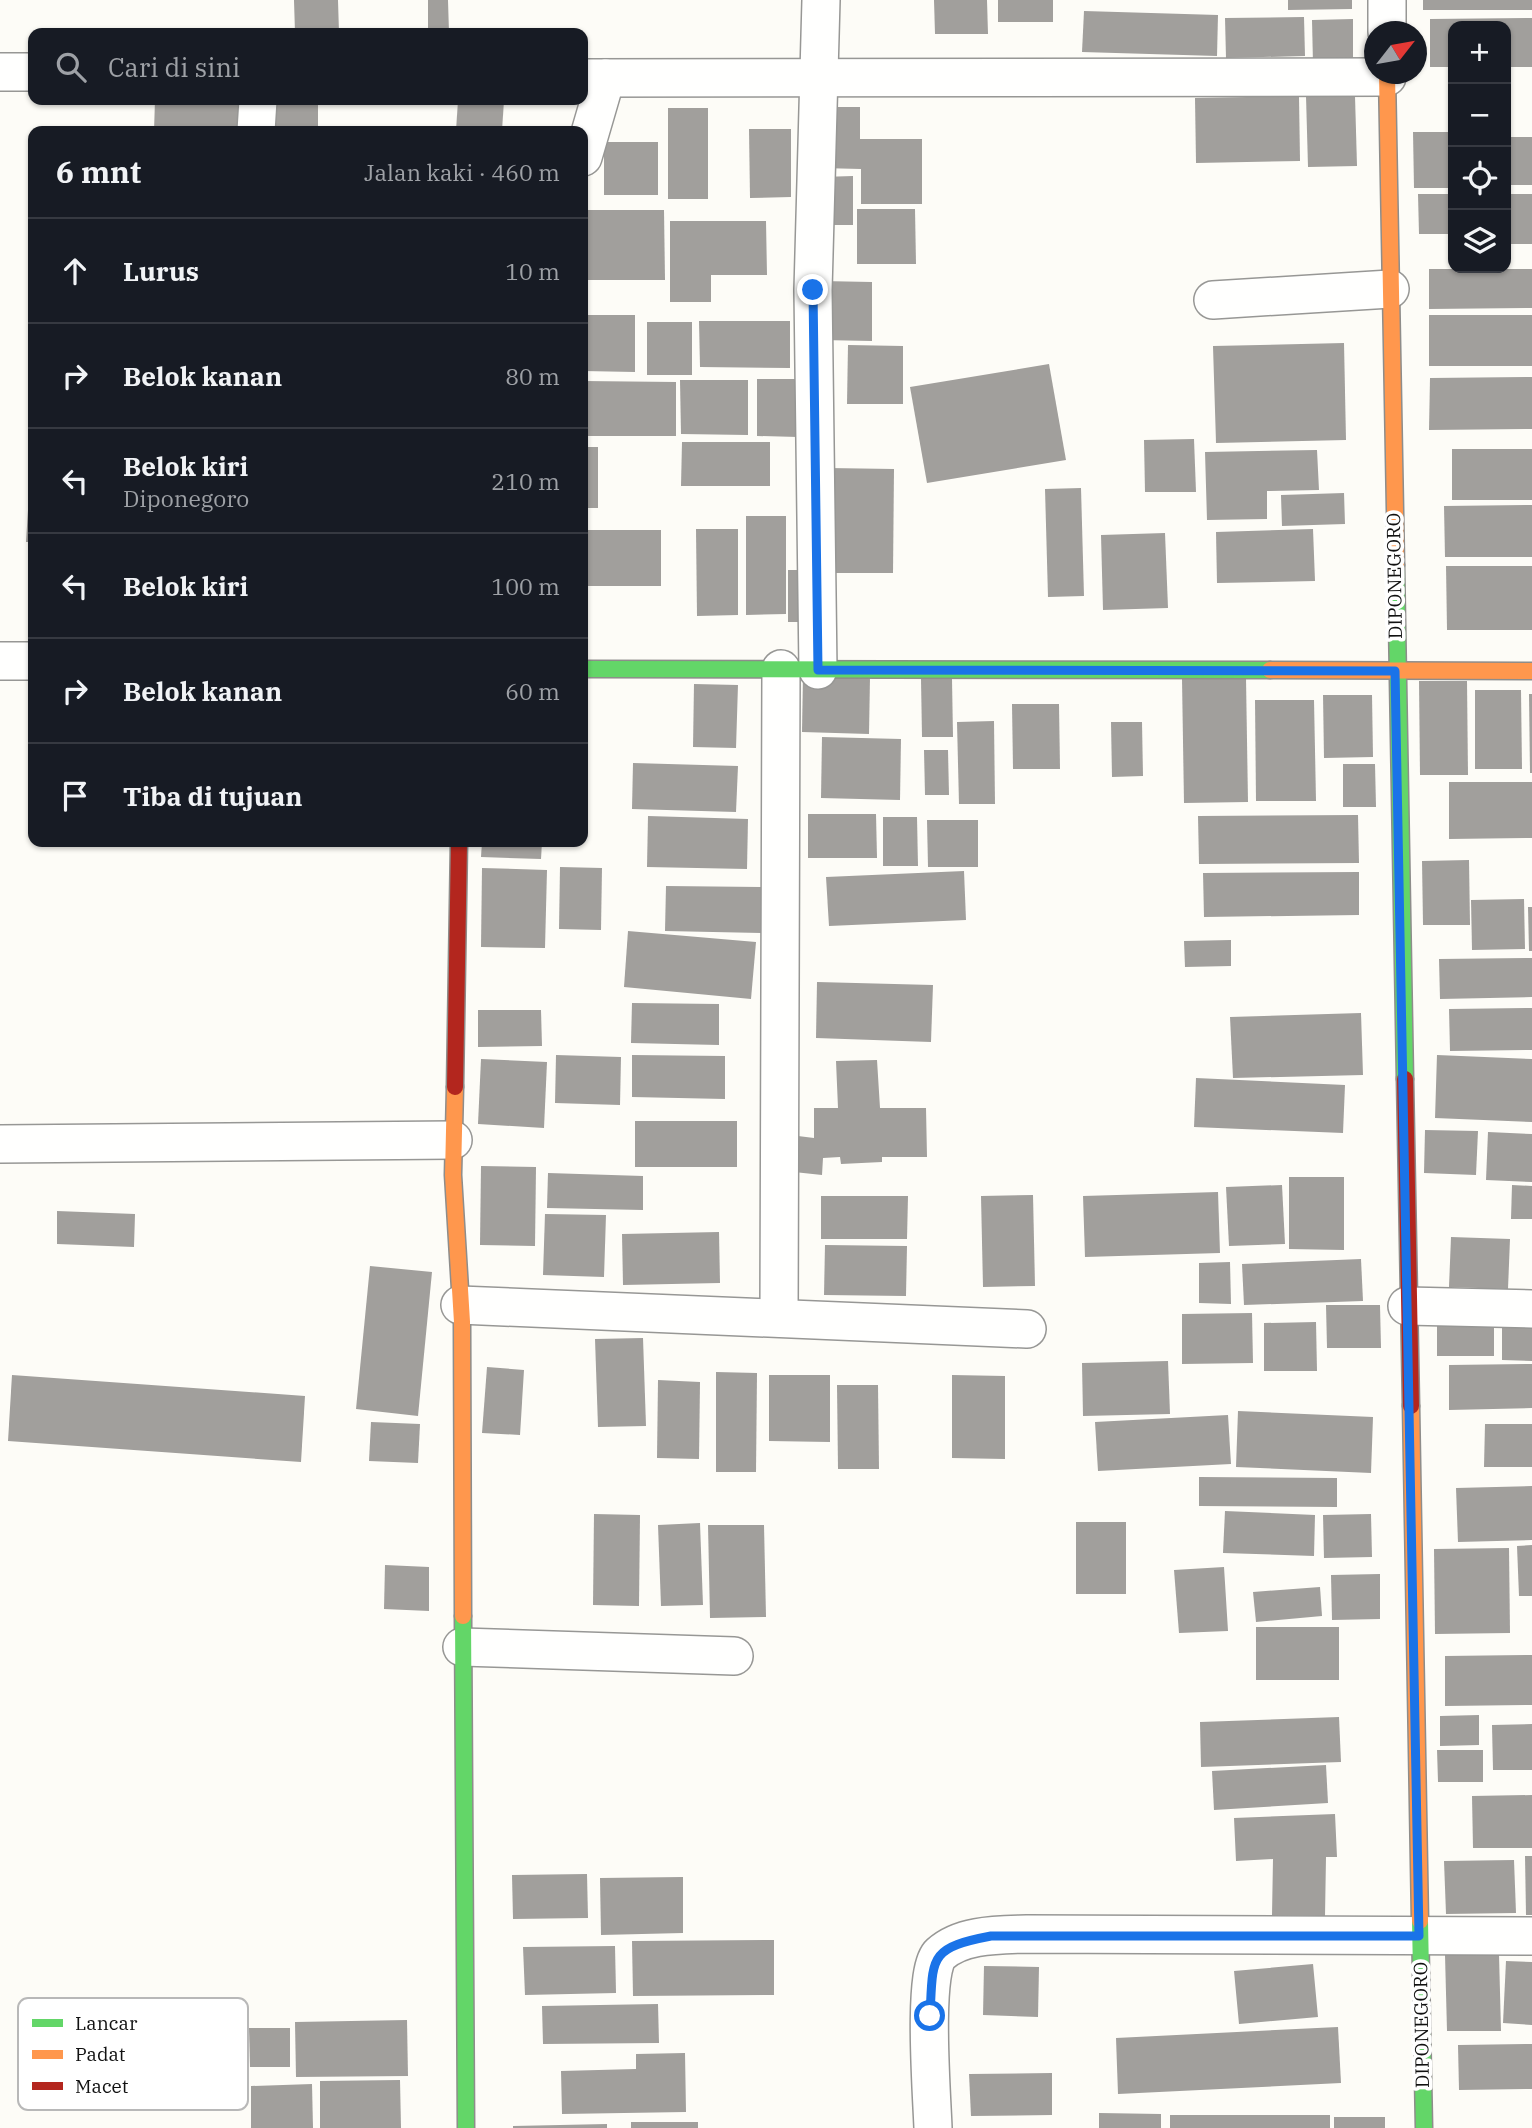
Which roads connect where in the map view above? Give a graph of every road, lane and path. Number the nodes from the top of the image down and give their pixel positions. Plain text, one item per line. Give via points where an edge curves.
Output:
1 (821, 0) edge
2 (1387, 0) edge
3 (1387, 21) edge
4 (0, 72) edge
5 (28, 72) edge
6 (1364, 75) edge
7 (595, 78) edge
8 (820, 78) junction
9 (1387, 84) edge
10 (258, 105) edge
11 (256, 126) edge
12 (588, 126) edge
13 (1390, 289) junction
14 (1213, 300) dead end
15 (0, 661) edge
16 (28, 662) edge
17 (588, 669) edge
18 (781, 669) junction
19 (818, 670) junction
20 (1395, 671) junction
21 (1532, 671) edge
22 (459, 847) edge
23 (453, 1140) junction
24 (0, 1144) edge
25 (460, 1305) junction
26 (1407, 1307) junction
27 (1532, 1309) edge
28 (779, 1318) junction
29 (1027, 1329) dead end
30 (463, 1647) junction
31 (734, 1656) dead end
32 (1419, 1936) junction
33 (1532, 1936) edge
34 (466, 2128) edge
35 (933, 2128) edge
36 (1424, 2128) edge

1 - 8 street
2 - 3 street
4 - 5 street
6 - 8 street
7 - 8 street
7 - 12 street
8 - 19 street via 813,290
9 - 13 street, DIPONEGORO
10 - 11 street
13 - 14 street
13 - 20 street, DIPONEGORO
15 - 16 street
17 - 18 street
18 - 19 street
18 - 28 street
19 - 20 street
20 - 21 street
20 - 26 street, DIPONEGORO
22 - 23 street
23 - 24 street
23 - 25 street
25 - 28 street
25 - 30 street
26 - 27 street
26 - 32 street, DIPONEGORO
28 - 29 street
30 - 31 street
30 - 34 street
32 - 33 street
32 - 35 street via 1027,1934 955,1944 932,1965
32 - 36 street, DIPONEGORO

